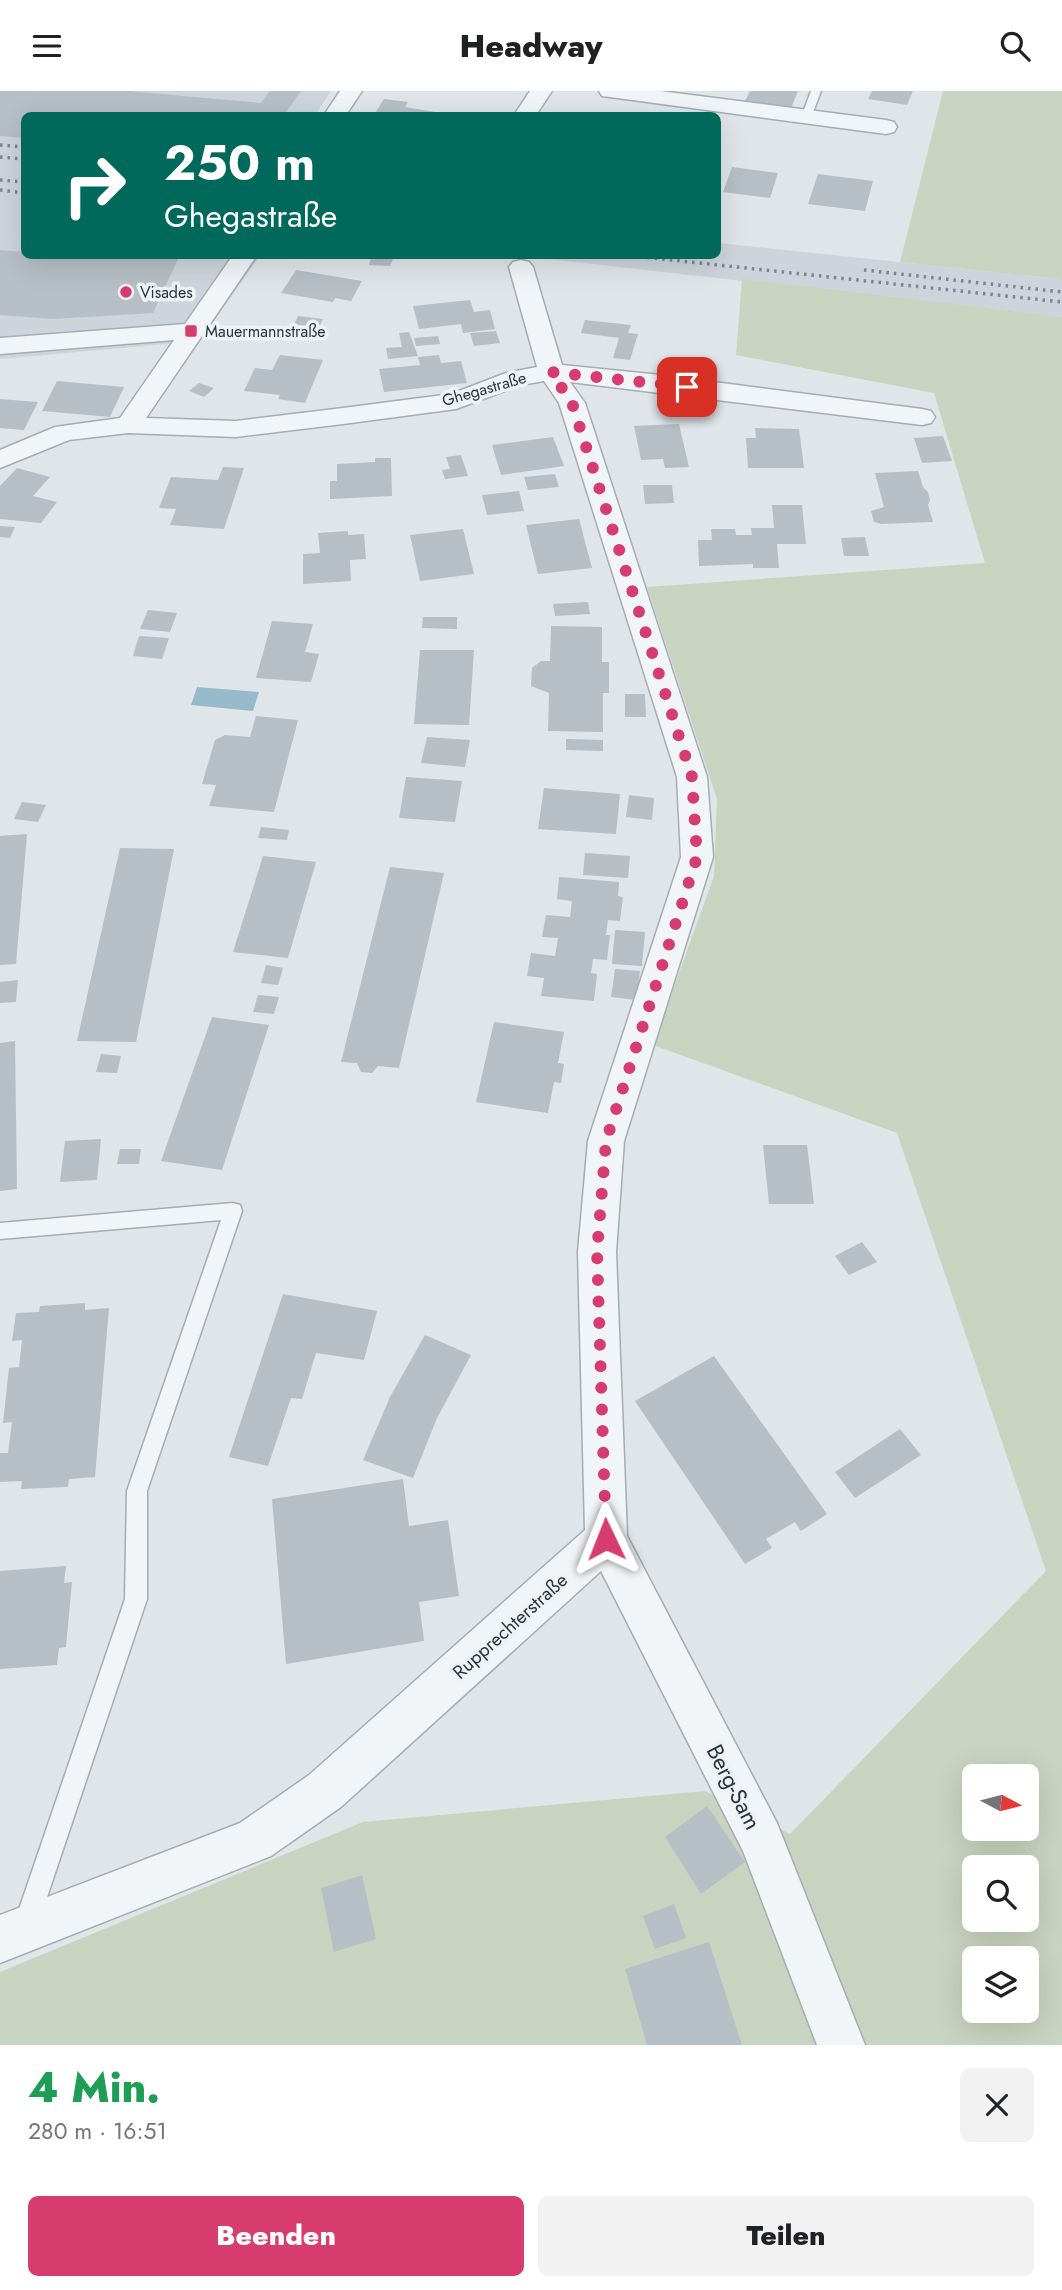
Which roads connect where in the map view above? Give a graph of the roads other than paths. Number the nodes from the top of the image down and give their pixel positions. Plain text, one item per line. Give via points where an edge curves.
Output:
1 (351, 91) edge
2 (541, 91) edge
3 (610, 91) edge
4 (816, 91) edge
5 (337, 112) edge
6 (527, 112) edge
7 (806, 118) junction
8 (886, 127) dead end
9 (242, 259) edge
10 (521, 267) dead end
11 (191, 331) junction
12 (0, 346) edge
13 (551, 372) junction
14 (922, 417) dead end
15 (128, 425) junction
16 (0, 460) edge
17 (0, 1231) edge
18 (606, 1539) junction
19 (12, 1935) edge
20 (841, 2045) edge

1 - 5 street
2 - 6 street
3 - 7 street
4 - 7 lane
7 - 8 street
9 - 11 street
10 - 13 street
11 - 12 street
11 - 15 street
13 - 14 street, Ghegastraße
13 - 15 street, Ghegastraße via 515,378 456,401 249,427
13 - 18 street via 572,403 692,777 697,857 606,1141 597,1252
15 - 16 street, Ghegastraße via 64,433
17 - 19 lane via 233,1211 137,1491 136,1599
18 - 19 street, Rupprechterstraße via 326,1791 255,1840
18 - 20 street, Berg-Sam via 761,1839

